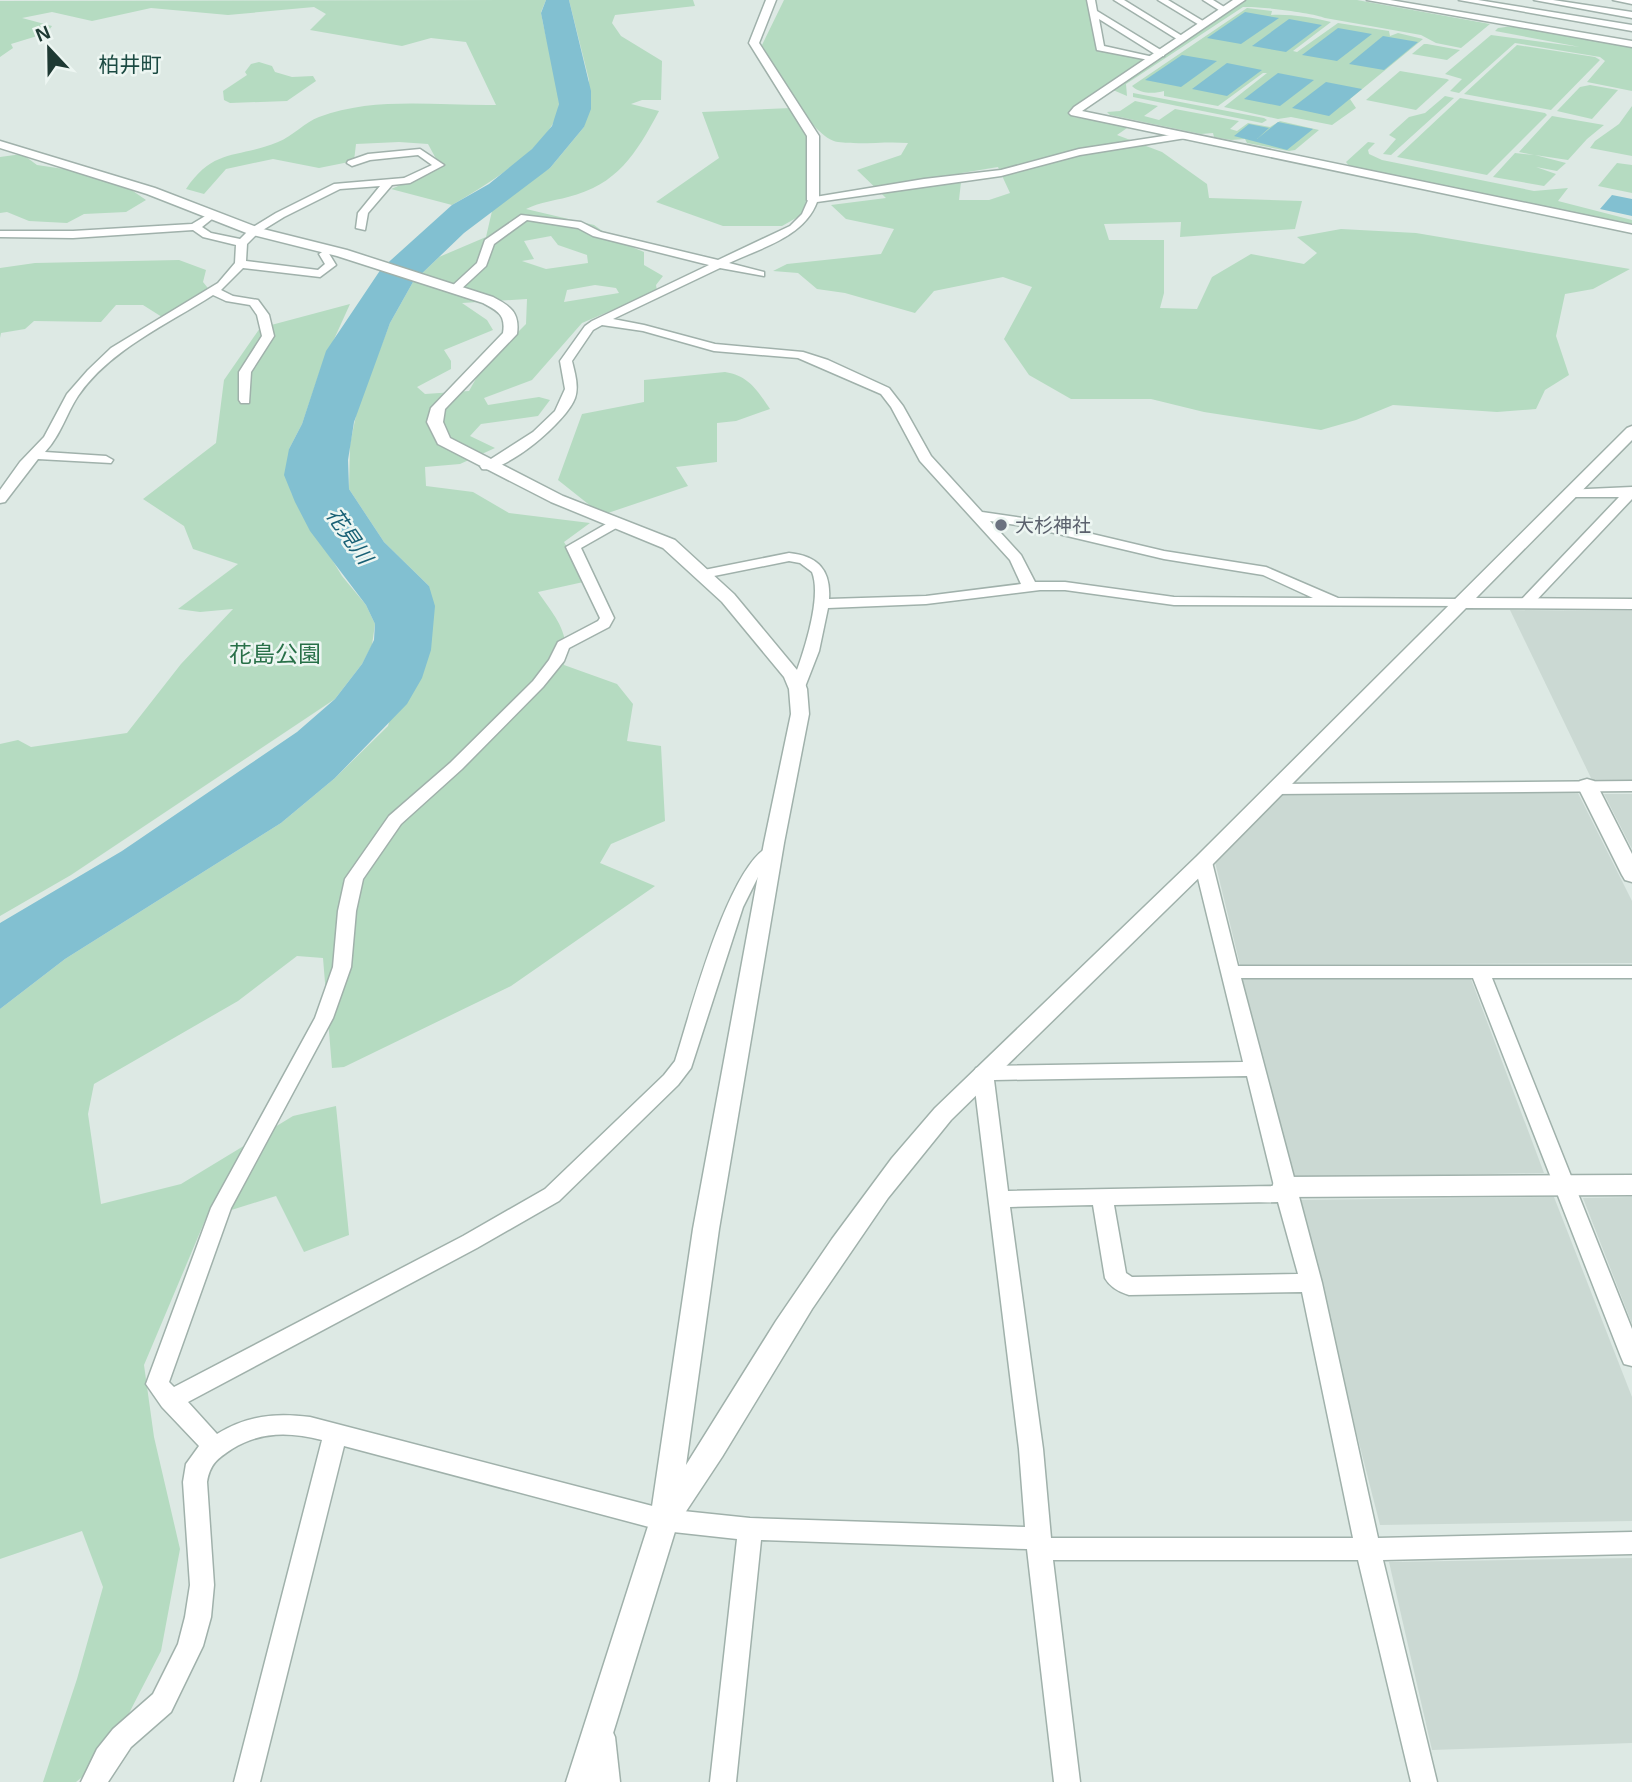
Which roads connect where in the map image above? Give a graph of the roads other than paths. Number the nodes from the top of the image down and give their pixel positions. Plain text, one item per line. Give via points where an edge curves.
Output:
1 (771, 0) edge
2 (1091, 0) edge
3 (1132, 0) edge
4 (1162, 0) edge
5 (1207, 0) edge
6 (1240, 0) edge
7 (1372, 0) edge
8 (1463, 0) edge
9 (1538, 0) edge
10 (1617, 0) edge
11 (1119, 1) edge
12 (1563, 2) edge
13 (1632, 2) edge
14 (1409, 3) edge
15 (1225, 10) junction
16 (1093, 12) junction
17 (1550, 15) junction
18 (1632, 15) edge
19 (1204, 24) junction
20 (1534, 28) junction
21 (1632, 28) edge
22 (1183, 39) junction
23 (1632, 44) edge
24 (1157, 56) junction
25 (1183, 136) junction
26 (0, 144) edge
27 (352, 163) dead end
28 (389, 182) junction
29 (813, 200) junction
30 (212, 215) junction
31 (195, 227) junction
32 (361, 228) dead end
33 (1632, 229) edge
34 (254, 231) junction
35 (0, 234) edge
36 (242, 243) junction
37 (324, 254) dead end
38 (240, 264) junction
39 (719, 266) junction
40 (760, 274) dead end
41 (450, 288) junction
42 (214, 290) junction
43 (601, 321) junction
44 (245, 400) dead end
45 (1632, 431) edge
46 (35, 455) junction
47 (106, 460) dead end
48 (486, 466) junction
49 (2, 493) edge
50 (1570, 493) junction
51 (1631, 493) edge
52 (978, 515) junction
53 (613, 524) junction
54 (704, 574) junction
55 (1030, 587) junction
56 (1335, 603) junction
57 (1459, 603) junction
58 (820, 604) junction
59 (1525, 604) junction
60 (1632, 604) edge
61 (798, 689) junction
62 (1587, 786) junction
63 (1632, 786) edge
64 (1275, 789) junction
65 (772, 850) junction
66 (1203, 862) junction
67 (1632, 875) edge
68 (1232, 972) junction
69 (1480, 972) junction
70 (1632, 972) edge
71 (1255, 1069) junction
72 (983, 1073) junction
73 (1564, 1185) junction
74 (1632, 1185) edge
75 (1285, 1191) junction
76 (1102, 1196) junction
77 (999, 1199) junction
78 (1311, 1283) junction
79 (1632, 1357) edge
80 (170, 1400) junction
81 (335, 1435) junction
82 (214, 1447) junction
83 (664, 1520) junction
84 (750, 1529) junction
85 (1039, 1543) junction
86 (1632, 1543) edge
87 (1368, 1549) junction
88 (601, 1723) junction
89 (94, 1782) edge
90 (247, 1782) edge
91 (582, 1782) edge
92 (607, 1782) edge
93 (723, 1782) edge
94 (1067, 1782) edge
95 (1424, 1782) edge

1 - 29 street via 754,43 813,136
2 - 16 street
3 - 11 street
4 - 19 street
5 - 15 street
6 - 15 street
7 - 14 street
8 - 17 street
9 - 12 street
10 - 13 street
11 - 22 street
12 - 17 street
12 - 18 street
14 - 20 street
15 - 19 street
16 - 24 street
16 - 24 street via 1100,48
17 - 20 street
17 - 21 street
19 - 22 street
20 - 23 street
22 - 24 street
24 - 25 street via 1075,113
25 - 29 street via 1079,152 1001,173
25 - 33 street
26 - 30 street
27 - 28 street via 421,152 439,165 406,181
28 - 32 street via 363,213
28 - 34 street via 333,184
29 - 39 street via 794,228
30 - 31 street
30 - 34 street
31 - 35 street via 59,236
31 - 36 street
34 - 36 street
34 - 41 street
36 - 38 street
37 - 38 street via 331,265 320,274
38 - 42 street
39 - 40 street
39 - 41 street via 597,234 581,225 525,217 489,242 482,264
39 - 43 street
41 - 48 street via 507,310 512,322 510,334 438,408 435,422 443,441
42 - 44 street via 230,299 254,302 263,316 268,336 245,372
42 - 46 street via 115,351 73,394 50,439
43 - 48 street via 589,328 566,361 571,387 561,413 519,449
43 - 52 street via 714,347 799,355 885,391 925,458
45 - 50 street
46 - 47 street
46 - 49 street
48 - 53 street
50 - 51 street
50 - 57 street
51 - 59 street
52 - 55 street via 1016,558
52 - 56 street via 1164,555 1266,571
53 - 54 street via 669,544
53 - 80 street via 573,547 607,618 604,624 563,645 538,684 396,820 354,878 342,967 324,1018 221,1208 157,1384
54 - 58 street via 769,559 802,558 818,570 822,580
54 - 61 street via 793,676
55 - 56 street via 1090,587 1174,601
55 - 58 street via 926,600
56 - 57 street
57 - 59 street
57 - 64 street
58 - 61 street via 808,667
59 - 60 street
61 - 65 street via 800,715
62 - 63 street
62 - 64 street
62 - 67 street
64 - 66 street
65 - 80 street via 752,872 734,907 684,1063 552,1195
65 - 83 street via 706,1229
66 - 68 street
66 - 72 street
68 - 69 street
68 - 71 street
69 - 70 street
69 - 73 street
71 - 72 street
71 - 75 street
72 - 77 street
72 - 83 street via 911,1149 786,1329 697,1475
73 - 74 street
73 - 75 street
73 - 79 street
75 - 76 street
75 - 78 street
76 - 77 street
76 - 78 street via 1116,1279 1129,1286
77 - 85 street
78 - 87 street
80 - 82 street
81 - 82 street via 300,1426 260,1425
81 - 83 street
81 - 90 street
82 - 89 street via 198,1464 195,1482 202,1585 190,1646 162,1703 122,1738
83 - 84 street
83 - 88 street
84 - 85 street
84 - 93 street
85 - 87 street
85 - 94 street
86 - 87 street
87 - 95 street
88 - 91 street
88 - 92 street

